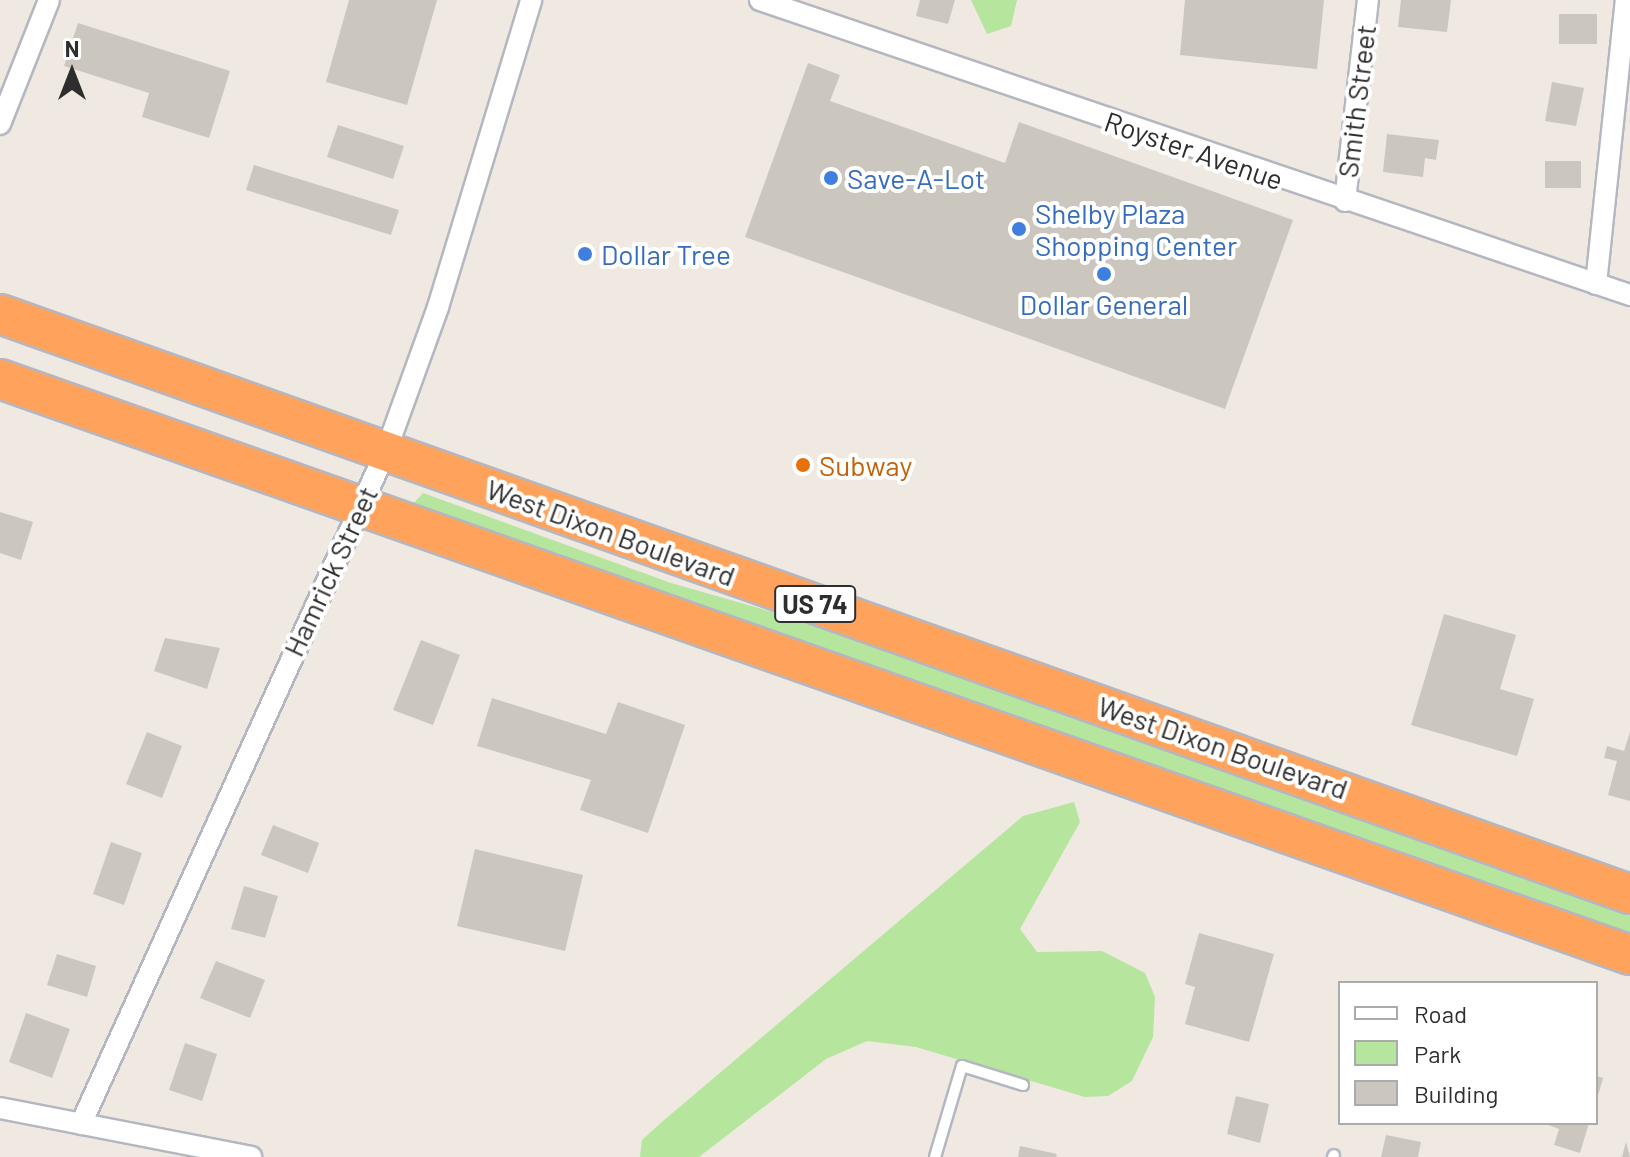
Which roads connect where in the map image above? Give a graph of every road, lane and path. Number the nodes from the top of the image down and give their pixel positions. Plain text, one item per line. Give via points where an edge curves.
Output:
1 (49, 0) edge
2 (531, 0) edge
3 (760, 0) edge
4 (1368, 0) edge
5 (1626, 0) edge
6 (0, 124) edge
7 (1345, 201) junction
8 (1596, 284) junction
9 (1630, 295) edge
10 (0, 314) edge
11 (0, 379) edge
12 (386, 451) junction
13 (359, 510) junction
14 (1630, 894) edge
15 (1630, 955) edge
16 (1023, 1085) dead end
17 (0, 1108) edge
18 (81, 1124) junction
19 (251, 1157) edge
20 (935, 1157) edge

1 - 6 street
2 - 12 street, Hamrick Street via 438,307
3 - 7 street, Royster Avenue
4 - 7 street, Smith Street
5 - 8 street
7 - 8 street, Royster Avenue
8 - 9 street, Royster Avenue
10 - 12 highway, West Dixon Boulevard / US 74
11 - 13 highway, West Dixon Boulevard / US 74
12 - 13 street, Hamrick Street
12 - 14 highway, West Dixon Boulevard / US 74
13 - 15 highway, West Dixon Boulevard / US 74
13 - 18 street, Hamrick Street
16 - 20 lane via 962,1066
17 - 18 street
18 - 19 street

